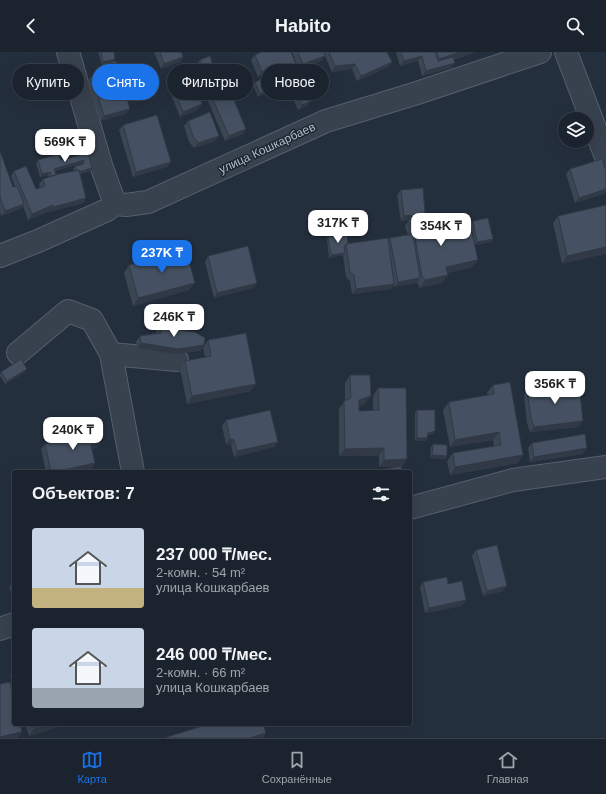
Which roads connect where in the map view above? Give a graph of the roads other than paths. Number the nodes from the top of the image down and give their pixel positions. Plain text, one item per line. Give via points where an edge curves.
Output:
1 (68, 52) edge
2 (540, 52) edge
3 (566, 52) edge
4 (601, 130) edge
5 (606, 157) edge
6 (115, 204) junction
7 (0, 256) edge
8 (18, 353) dead end
9 (111, 354) junction
10 (177, 360) edge
11 (606, 467) edge
12 (133, 470) edge
13 (412, 507) edge
14 (12, 625) edge
15 (0, 629) edge

1 - 6 street
2 - 6 street, улица Кошкарбаев via 326,121 148,202
3 - 4 street
4 - 5 street
6 - 7 street, улица Кошкарбаев via 107,210
8 - 9 street via 68,311 92,320
9 - 10 street
9 - 12 street
11 - 13 street via 513,480
14 - 15 street

